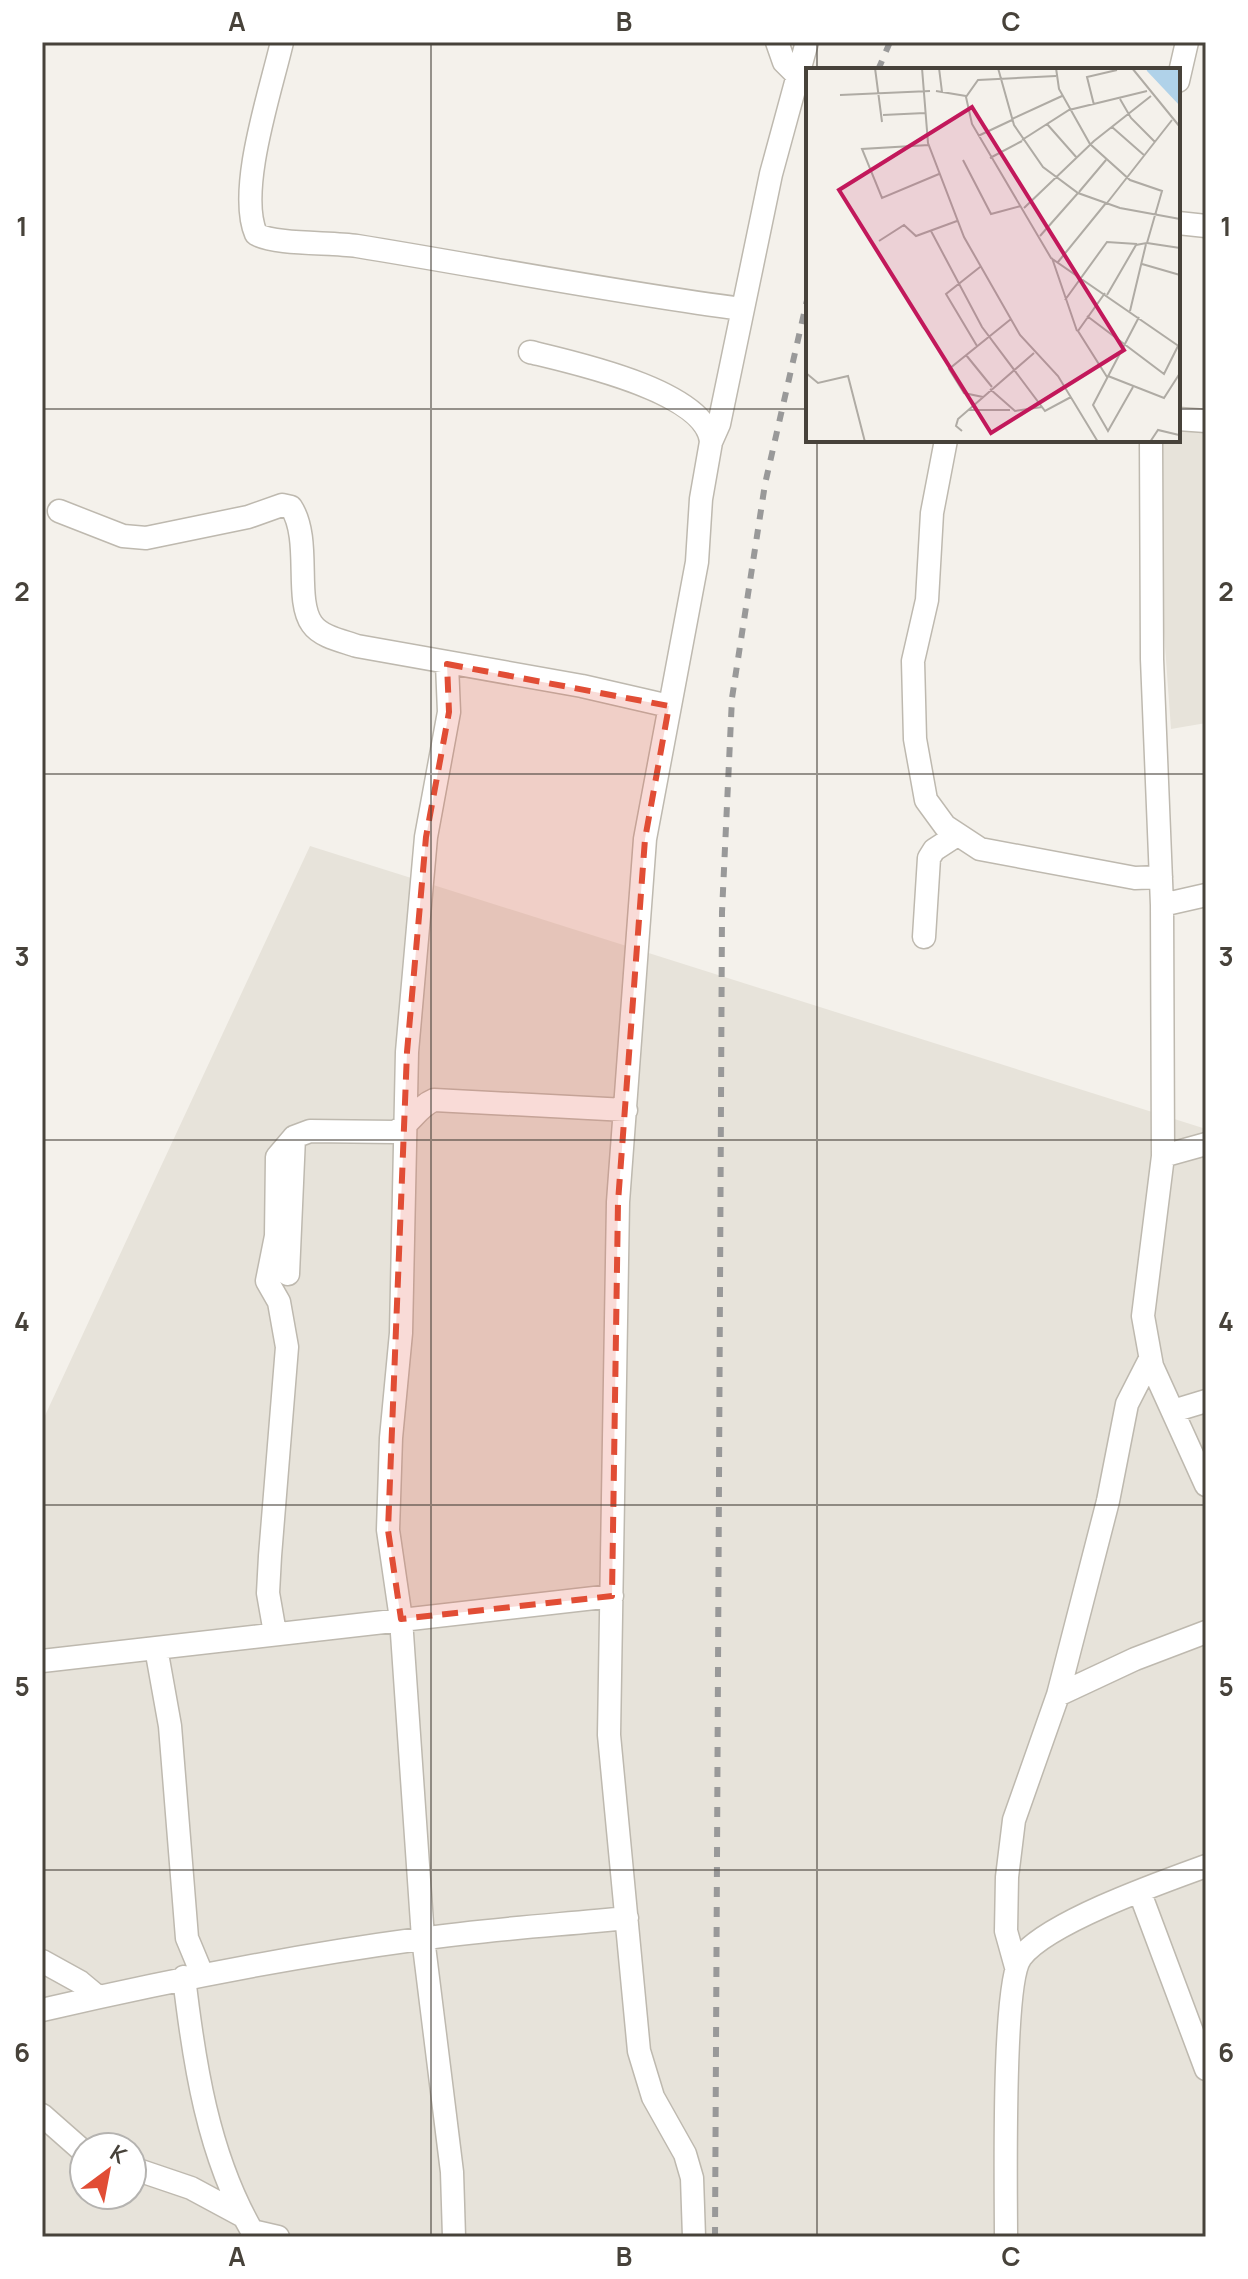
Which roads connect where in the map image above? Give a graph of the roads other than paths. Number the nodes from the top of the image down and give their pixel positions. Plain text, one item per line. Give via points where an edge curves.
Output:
1 (282, 42) edge
2 (777, 42) edge
3 (807, 42) edge
4 (1187, 42) edge
5 (1180, 72) edge
6 (796, 74) junction
7 (1180, 223) edge
8 (1206, 226) edge
9 (742, 309) junction
10 (530, 352) dead end
11 (1180, 419) edge
12 (1206, 421) edge
13 (711, 442) junction
14 (946, 442) edge
15 (1151, 442) edge
16 (59, 511) dead end
17 (447, 664) junction
18 (669, 706) junction
19 (957, 835) junction
20 (1161, 877) junction
21 (1206, 895) edge
22 (1162, 905) junction
23 (924, 937) dead end
24 (626, 1110) junction
25 (406, 1126) junction
26 (294, 1137) junction
27 (1206, 1144) edge
28 (1163, 1156) junction
29 (288, 1274) dead end
30 (1150, 1359) junction
31 (1206, 1401) edge
32 (1173, 1411) junction
33 (1206, 1485) edge
34 (612, 1596) junction
35 (401, 1619) junction
36 (1206, 1632) edge
37 (275, 1633) junction
38 (156, 1648) junction
39 (42, 1661) edge
40 (1058, 1695) junction
41 (1206, 1866) edge
42 (1140, 1893) junction
43 (627, 1918) junction
44 (423, 1938) junction
45 (42, 1961) edge
46 (1016, 1967) junction
47 (193, 1976) junction
48 (98, 1997) junction
49 (42, 2010) edge
50 (1206, 2069) edge
51 (42, 2115) edge
52 (68, 2138) edge
53 (148, 2173) edge
54 (243, 2216) junction
55 (278, 2237) edge
56 (454, 2237) edge
57 (694, 2237) edge
58 (1006, 2237) edge

1 - 9 street via 249,189 256,234 268,241 322,241
2 - 6 street via 784,62
3 - 6 street
4 - 5 street
6 - 9 street
7 - 8 street
9 - 13 street
10 - 13 street via 629,380 680,403 701,421
11 - 12 street
13 - 18 street via 697,562
14 - 19 street via 932,513 927,600 913,661 915,739 926,800
15 - 20 street
16 - 17 street via 123,536 146,538 291,507 301,538 306,606 313,625 357,646
17 - 18 street
17 - 25 street via 449,712 426,837 407,1052
18 - 24 street via 645,839
19 - 20 street via 980,849 1013,858 1135,878
19 - 23 street via 929,858
20 - 22 street
21 - 22 street
22 - 28 street
24 - 25 street via 434,1100 420,1107
24 - 34 street via 614,1328
25 - 26 street via 382,1134 310,1131
25 - 35 street via 401,1333 388,1530
26 - 29 street
26 - 37 street via 277,1157 276,1236 266,1268 287,1347 268,1593
27 - 28 street
28 - 30 street via 1143,1316
30 - 32 street
30 - 40 street via 1127,1404
31 - 32 street
32 - 33 street
34 - 35 street
34 - 43 street via 609,1735
35 - 37 street
35 - 44 street
36 - 40 street
37 - 38 street
38 - 39 street
38 - 47 street via 170,1726
40 - 46 street via 1014,1820 1006,1931
41 - 42 street
42 - 46 street via 1040,1940
42 - 50 street
43 - 44 street
43 - 57 street via 639,2051 653,2097 685,2154 692,2178
44 - 47 street
44 - 56 street via 452,2172
45 - 48 street
46 - 58 street
47 - 48 street
47 - 54 street via 191,2042 228,2184
48 - 49 street
51 - 52 street
53 - 54 street via 191,2188
54 - 55 street via 255,2233

